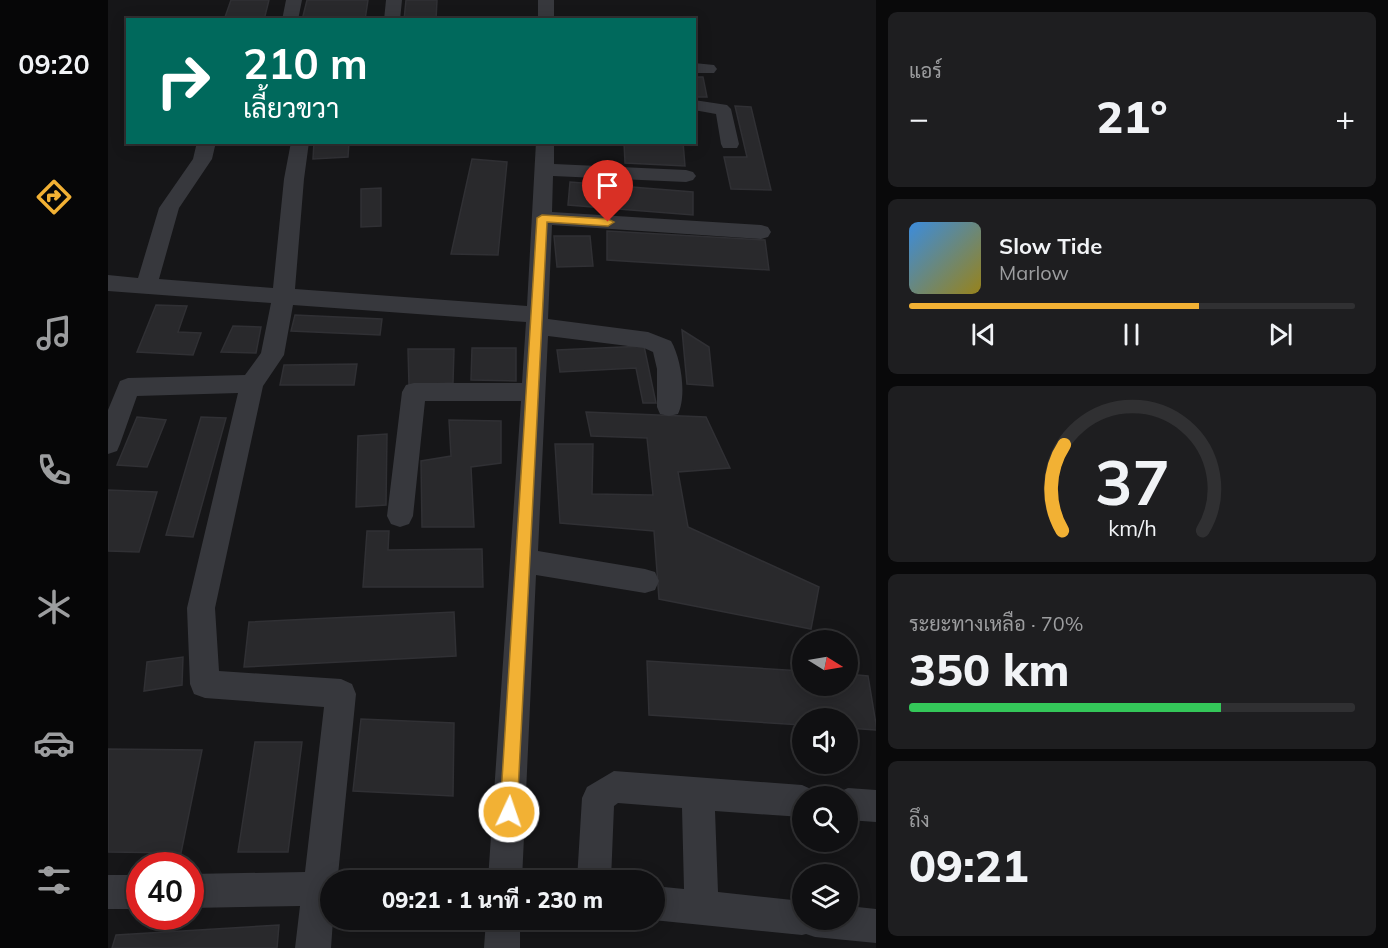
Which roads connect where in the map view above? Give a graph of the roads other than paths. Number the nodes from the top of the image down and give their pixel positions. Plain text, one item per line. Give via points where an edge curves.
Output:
1 (294, 0) edge
2 (394, 0) edge
3 (546, 0) edge
4 (290, 18) edge
5 (392, 18) edge
6 (546, 18) edge
7 (696, 105) edge
8 (206, 144) edge
9 (300, 144) edge
10 (544, 144) edge
11 (730, 144) dead end
12 (544, 170) junction
13 (686, 176) dead end
14 (542, 218) junction
15 (761, 232) dead end
16 (108, 283) edge
17 (146, 286) junction
18 (283, 297) junction
19 (537, 321) junction
20 (252, 384) junction
21 (533, 392) junction
22 (669, 407) dead end
23 (108, 444) edge
24 (400, 516) dead end
25 (523, 561) junction
26 (645, 581) dead end
27 (698, 793) junction
28 (792, 800) edge
29 (858, 805) edge
30 (876, 806) edge
31 (327, 870) edge
32 (506, 870) edge
33 (594, 870) edge
34 (320, 889) edge
35 (204, 891) edge
36 (108, 892) edge
37 (126, 892) edge
38 (665, 904) edge
39 (701, 908) junction
40 (320, 916) edge
41 (792, 917) edge
42 (858, 924) edge
43 (876, 926) edge
44 (503, 930) edge
45 (314, 948) edge
46 (502, 948) edge

1 - 4 street
2 - 5 street
3 - 6 street
7 - 11 street via 722,109
8 - 17 street via 202,159 169,208
9 - 18 street
10 - 12 street
12 - 13 street
12 - 14 street
14 - 15 street
14 - 19 street
16 - 17 street
17 - 18 street
18 - 19 street
18 - 20 street via 272,355
19 - 21 street
19 - 22 street via 648,340 663,347 669,369
20 - 23 street via 128,387
20 - 31 street via 201,608 205,684 341,694
21 - 24 street via 414,392
21 - 25 street
25 - 26 street
25 - 32 street
27 - 28 street
27 - 33 street via 614,787 598,798
27 - 39 street
29 - 30 street
34 - 35 street
36 - 37 street
38 - 39 street
39 - 41 street
40 - 45 street
42 - 43 street
44 - 46 street

